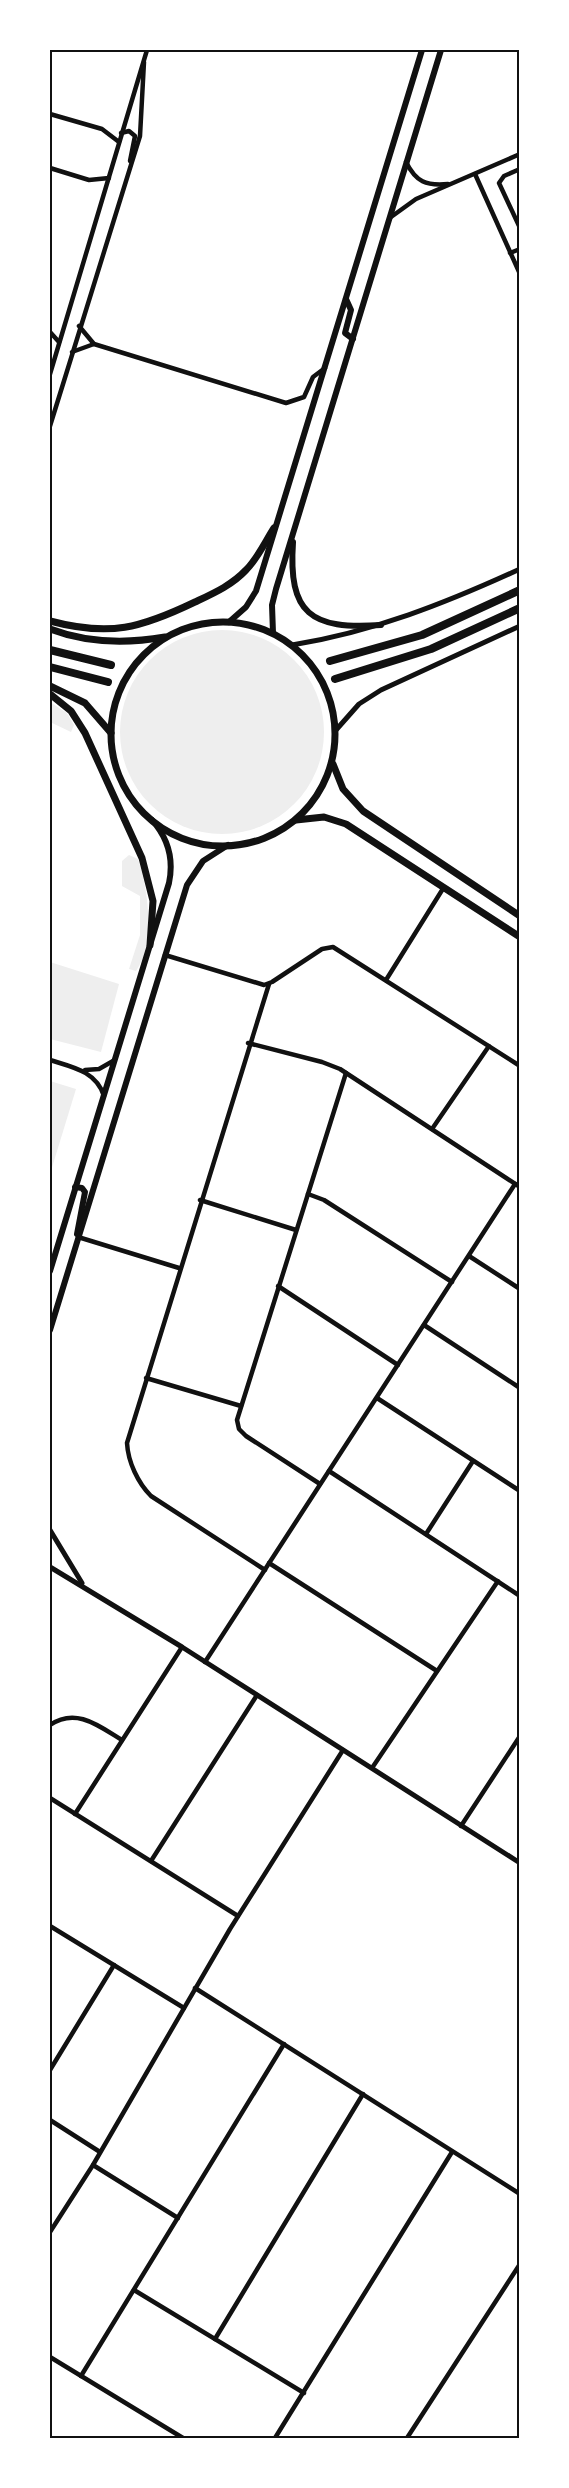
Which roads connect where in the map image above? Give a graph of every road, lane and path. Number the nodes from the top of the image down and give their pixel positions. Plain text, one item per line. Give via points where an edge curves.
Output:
1 (147, 50) edge
2 (422, 50) edge
3 (441, 50) edge
4 (144, 62) junction
5 (50, 114) edge
6 (121, 133) junction
7 (119, 142) junction
8 (519, 154) edge
9 (406, 162) junction
10 (131, 163) junction
11 (50, 168) edge
12 (519, 169) edge
13 (475, 174) junction
14 (109, 178) junction
15 (451, 184) junction
16 (388, 220) junction
17 (519, 228) edge
18 (519, 249) edge
19 (510, 254) junction
20 (519, 274) edge
21 (346, 299) junction
22 (79, 326) junction
23 (50, 332) edge
24 (353, 339) junction
25 (59, 342) junction
26 (94, 344) junction
27 (72, 352) junction
28 (325, 368) junction
29 (50, 374) edge
30 (50, 426) edge
31 (274, 528) junction
32 (294, 532) junction
33 (519, 569) edge
34 (519, 590) edge
35 (519, 609) edge
36 (50, 621) edge
37 (229, 622) junction
38 (381, 625) junction
39 (519, 626) edge
40 (50, 629) edge
41 (273, 633) junction
42 (167, 637) junction
43 (292, 645) junction
44 (50, 650) edge
45 (330, 662) dead end
46 (111, 665) dead end
47 (50, 667) edge
48 (335, 679) dead end
49 (108, 681) dead end
50 (50, 686) edge
51 (50, 694) edge
52 (336, 730) junction
53 (111, 733) junction
54 (332, 761) junction
55 (152, 820) junction
56 (294, 821) junction
57 (228, 845) junction
58 (444, 887) junction
59 (519, 916) edge
60 (519, 937) edge
61 (150, 945) junction
62 (165, 955) junction
63 (386, 980) junction
64 (269, 984) junction
65 (248, 1043) junction
66 (489, 1046) junction
67 (50, 1060) edge
68 (116, 1060) junction
69 (519, 1066) edge
70 (81, 1070) junction
71 (346, 1073) junction
72 (105, 1096) junction
73 (432, 1129) junction
74 (517, 1186) edge
75 (75, 1187) junction
76 (308, 1194) junction
77 (200, 1200) junction
78 (296, 1230) junction
79 (78, 1237) junction
80 (469, 1256) junction
81 (179, 1268) junction
82 (50, 1271) edge
83 (452, 1282) junction
84 (278, 1286) junction
85 (519, 1289) edge
86 (424, 1325) junction
87 (50, 1330) edge
88 (398, 1365) junction
89 (146, 1377) junction
90 (519, 1388) edge
91 (376, 1398) junction
92 (241, 1406) junction
93 (473, 1461) junction
94 (329, 1471) junction
95 (320, 1485) junction
96 (519, 1491) edge
97 (50, 1530) edge
98 (426, 1534) junction
99 (269, 1563) junction
100 (50, 1567) edge
101 (265, 1570) junction
102 (498, 1581) junction
103 (85, 1586) junction
104 (519, 1596) edge
105 (182, 1647) junction
106 (205, 1662) junction
107 (437, 1671) junction
108 (257, 1695) junction
109 (50, 1725) edge
110 (519, 1736) edge
111 (122, 1740) junction
112 (343, 1750) junction
113 (372, 1768) junction
114 (50, 1798) edge
115 (75, 1814) junction
116 (461, 1826) junction
117 (151, 1861) junction
118 (519, 1863) edge
119 (238, 1916) junction
120 (50, 1926) edge
121 (114, 1965) junction
122 (195, 1988) junction
123 (184, 2008) junction
124 (284, 2044) junction
125 (50, 2070) edge
126 (363, 2094) junction
127 (50, 2120) edge
128 (100, 2152) junction
129 (452, 2152) junction
130 (93, 2165) junction
131 (519, 2194) edge
132 (178, 2218) junction
133 (50, 2232) edge
134 (519, 2264) edge
135 (134, 2290) junction
136 (215, 2339) junction
137 (50, 2357) edge
138 (81, 2376) junction
139 (304, 2392) junction
140 (183, 2438) edge
141 (275, 2439) edge
142 (407, 2439) edge

1 - 4 street
2 - 21 main road
3 - 9 main road
4 - 6 street
4 - 10 street via 141,130
5 - 7 street via 102,129
6 - 7 street
6 - 10 street via 129,131 135,136
7 - 14 street
8 - 13 street
9 - 15 street via 415,178 424,184
9 - 16 main road
10 - 22 street
11 - 14 street via 89,180
12 - 17 street via 499,183
13 - 15 street
13 - 19 street
14 - 25 street
15 - 16 street via 410,202
16 - 24 main road
18 - 19 street
19 - 20 street
21 - 24 main road via 351,310 345,333
21 - 28 main road
22 - 26 street
22 - 27 street
23 - 25 street
24 - 32 main road
25 - 29 street
26 - 27 street
26 - 28 street via 292,403 304,397 313,377
27 - 30 street
28 - 31 main road
31 - 36 main road via 240,577 160,618 114,630 84,629
31 - 37 main road via 254,597
32 - 38 main road via 292,579 307,610 338,627
32 - 41 main road via 273,597
33 - 38 street
34 - 45 highway via 422,634
35 - 48 highway via 431,650
37 - 41 main road
37 - 42 main road via 197,625
38 - 43 street
39 - 52 street via 373,694 352,710
40 - 42 main road via 114,642
41 - 43 main road
42 - 53 main road via 133,668 117,699
43 - 52 main road via 324,682
44 - 46 highway
47 - 49 highway
50 - 53 main road via 85,703
51 - 61 main road via 71,711 85,733 142,858 153,901
52 - 54 main road
53 - 55 main road via 122,781
54 - 56 main road via 318,794
54 - 59 main road via 343,789 363,811
55 - 57 main road via 181,837
55 - 61 main road via 167,844 171,863 169,883
56 - 57 main road via 258,840
56 - 58 main road via 316,816 339,820
57 - 62 main road via 203,861 191,876
58 - 60 main road
58 - 63 street
61 - 68 main road
62 - 64 street
62 - 79 main road
63 - 64 street via 337,948 329,947
63 - 66 street
64 - 65 street
65 - 71 street via 322,1062
65 - 77 street
66 - 69 street
66 - 73 street
67 - 70 street
68 - 70 street via 99,1069
68 - 72 main road
70 - 72 street via 96,1080
71 - 73 street
71 - 76 street
72 - 75 main road
73 - 74 street
74 - 80 street
75 - 79 main road via 85,1192
75 - 82 main road
76 - 78 street
76 - 83 street via 324,1200
77 - 78 street
77 - 81 street
78 - 84 street
79 - 81 street
79 - 87 main road
80 - 83 street
80 - 85 street
81 - 89 street
83 - 86 street
84 - 88 street
84 - 92 street
86 - 88 street
86 - 90 street
88 - 91 street
89 - 92 street
89 - 101 street via 127,1443 143,1487 156,1500
91 - 93 street
91 - 94 street
92 - 95 street via 237,1420 242,1433
93 - 96 street
93 - 98 street
94 - 95 street
94 - 98 street
95 - 99 street
97 - 103 street
98 - 102 street
99 - 101 street
99 - 107 street
100 - 103 street
101 - 106 street
102 - 104 street
102 - 107 street
103 - 105 street
105 - 106 street
105 - 111 street
106 - 108 street
107 - 113 street
108 - 112 street
108 - 117 street
109 - 111 street via 78,1717
110 - 116 street
111 - 115 street
112 - 113 street
112 - 119 street
113 - 116 street
114 - 115 street
115 - 117 street
116 - 118 street
117 - 119 street
119 - 122 street
120 - 121 street
121 - 123 street
121 - 125 street
122 - 123 street
122 - 124 street
123 - 128 street
124 - 126 street
124 - 132 street
126 - 129 street
126 - 136 street
127 - 128 street
128 - 130 street
129 - 131 street
129 - 139 street
130 - 132 street
130 - 133 street
132 - 135 street
134 - 142 street
135 - 136 street
135 - 138 street
136 - 139 street
137 - 138 street
138 - 140 street
139 - 141 street

